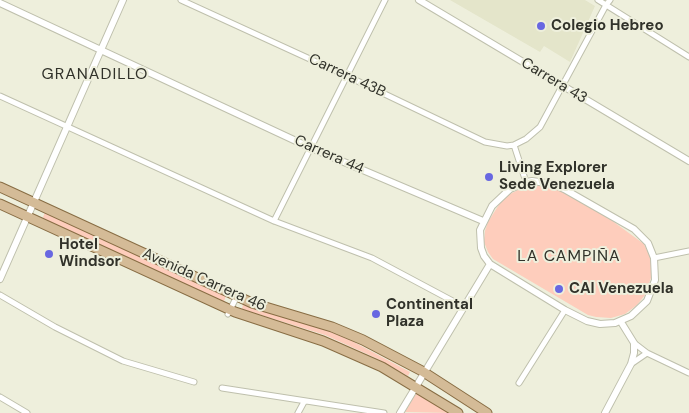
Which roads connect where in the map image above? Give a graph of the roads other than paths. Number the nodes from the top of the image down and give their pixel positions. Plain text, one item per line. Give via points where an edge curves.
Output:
1 (122, 0) edge
2 (181, 0) edge
3 (385, 0) edge
4 (419, 0) edge
5 (598, 0) edge
6 (610, 0) edge
7 (0, 3) edge
8 (606, 5) junction
9 (101, 50) junction
10 (689, 57) edge
11 (347, 76) junction
12 (563, 86) junction
13 (0, 96) edge
14 (67, 127) junction
15 (514, 145) junction
16 (311, 148) junction
17 (689, 161) edge
18 (526, 182) junction
19 (0, 187) edge
20 (34, 202) junction
21 (0, 204) edge
22 (27, 217) junction
23 (274, 221) junction
24 (484, 221) junction
25 (689, 251) edge
26 (654, 258) junction
27 (490, 264) junction
28 (0, 278) edge
29 (0, 295) edge
30 (237, 296) junction
31 (464, 307) junction
32 (565, 310) junction
33 (229, 312) junction
34 (621, 322) junction
35 (634, 343) junction
36 (647, 353) junction
37 (631, 364) junction
38 (424, 373) junction
39 (689, 373) edge
40 (194, 382) dead end
41 (520, 383) dead end
42 (415, 387) junction
43 (222, 388) dead end
44 (0, 397) edge
45 (304, 402) junction
46 (27, 413) edge
47 (298, 413) edge
48 (384, 413) edge
49 (400, 413) edge
50 (458, 413) edge
51 (487, 413) edge
52 (605, 413) edge

1 - 9 street
2 - 11 street, Carrera 43B
3 - 11 street
4 - 12 street, Carrera 43
5 - 8 street
6 - 8 street
7 - 9 street, Carrera 44
8 - 10 street
8 - 12 street
9 - 14 street
9 - 16 street, Carrera 44
11 - 15 street, Carrera 43B via 485,142
11 - 16 street
12 - 15 street via 537,131
12 - 17 street, Carrera 43
13 - 14 street
14 - 20 street
14 - 23 street
15 - 18 street
16 - 23 street
16 - 24 street, Carrera 44
18 - 24 street via 503,194
18 - 26 street via 553,184 634,229 648,243
19 - 20 main road, Avenida Carrera 46
20 - 22 street
20 - 30 main road, Avenida Carrera 46
21 - 22 main road, Avenida Carrera 46
22 - 28 street
22 - 33 main road, Avenida Carrera 46
23 - 31 street via 372,258
24 - 27 street via 480,230 481,248
25 - 26 street
26 - 34 street via 655,280 650,296 640,310
27 - 31 street
27 - 32 street
29 - 40 street via 123,361
30 - 33 street
30 - 38 main road, Avenida Carrera 46 via 363,340
31 - 38 street
32 - 34 street via 600,324
32 - 41 street
33 - 42 main road, Avenida Carrera 46 via 323,341 382,367
34 - 35 street
35 - 36 street
35 - 37 street
36 - 37 street
36 - 39 street
37 - 52 street
38 - 42 street
38 - 51 main road, Avenida Carrera 46
42 - 49 street
42 - 50 main road, Avenida Carrera 46
43 - 45 street
44 - 46 street
45 - 47 street
45 - 48 street

